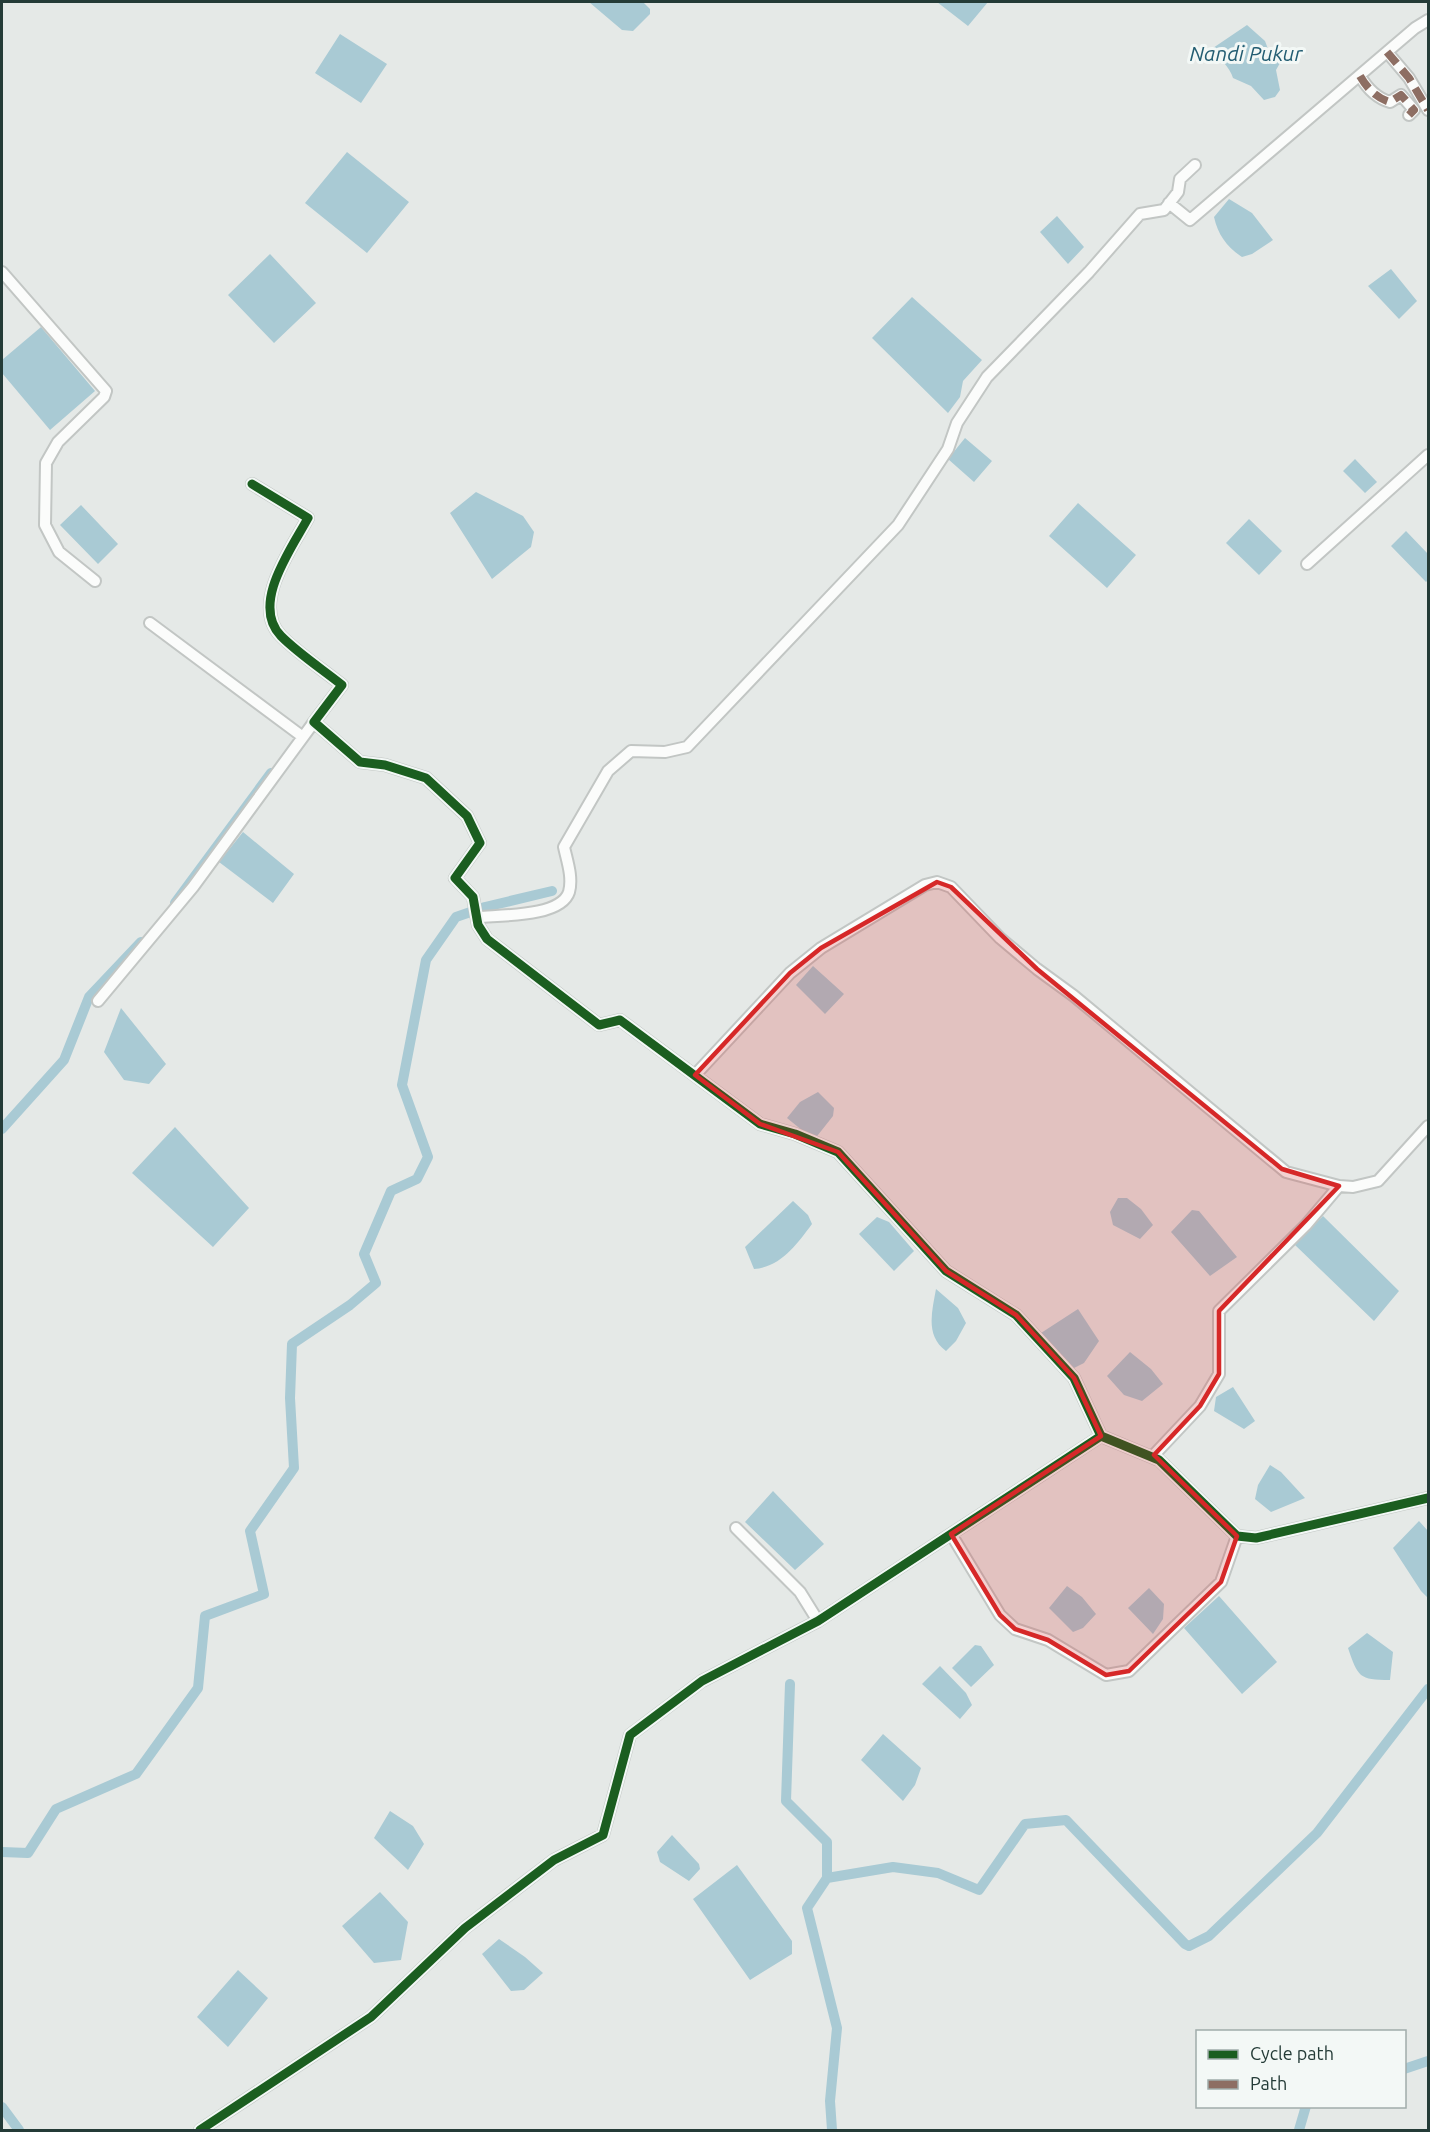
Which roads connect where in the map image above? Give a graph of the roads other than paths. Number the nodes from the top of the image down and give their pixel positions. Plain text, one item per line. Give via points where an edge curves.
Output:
1 (1428, 20) edge
2 (1388, 52) junction
3 (1360, 76) junction
4 (1428, 110) edge
5 (1409, 115) dead end
6 (1196, 165) dead end
7 (1169, 203) junction
8 (2, 272) edge
9 (1428, 455) edge
10 (252, 484) dead end
11 (1306, 564) dead end
12 (95, 581) dead end
13 (150, 623) dead end
14 (314, 722) junction
15 (303, 737) junction
16 (479, 917) junction
17 (98, 1001) dead end
18 (694, 1075) junction
19 (1428, 1126) edge
20 (1340, 1186) junction
21 (1101, 1436) junction
22 (1152, 1457) junction
23 (1428, 1498) edge
24 (736, 1528) dead end
25 (951, 1534) junction
26 (1237, 1536) junction
27 (818, 1621) junction
28 (200, 2130) edge

1 - 2 street
2 - 3 street
2 - 4 street
3 - 5 street via 1366,87 1382,100 1390,102 1401,96 1414,110
3 - 7 street via 1190,219
6 - 7 street via 1180,179 1178,192
7 - 16 street via 1164,210 1140,214 987,376 957,423 948,449 898,525 687,747 664,752 631,751 608,771 564,847 571,875 569,894 564,901 554,909
8 - 12 street via 106,391 58,442 46,463 45,525 58,552
9 - 11 street
10 - 14 street via 308,518 274,581 269,609 279,634 342,686
13 - 15 street
14 - 15 street
14 - 16 street via 360,762 426,778 467,816 480,843 455,878 473,897
15 - 17 street via 193,887
16 - 18 street via 478,925 488,939 599,1025 620,1020
18 - 20 street via 790,973 821,948 937,882 951,887 1000,938 1282,1169
18 - 21 street via 760,1124 838,1152 946,1271 1016,1315 1074,1378
19 - 20 street via 1378,1181
20 - 22 street via 1219,1311 1220,1374 1200,1406
21 - 22 street
21 - 25 street
22 - 26 street
23 - 26 street via 1256,1538
24 - 27 street via 800,1592
25 - 26 street via 1007,1622 1015,1629 1048,1640 1106,1675 1129,1671 1221,1581
25 - 27 street
27 - 28 street via 702,1681 630,1735 603,1835 554,1860 465,1928 371,2017

